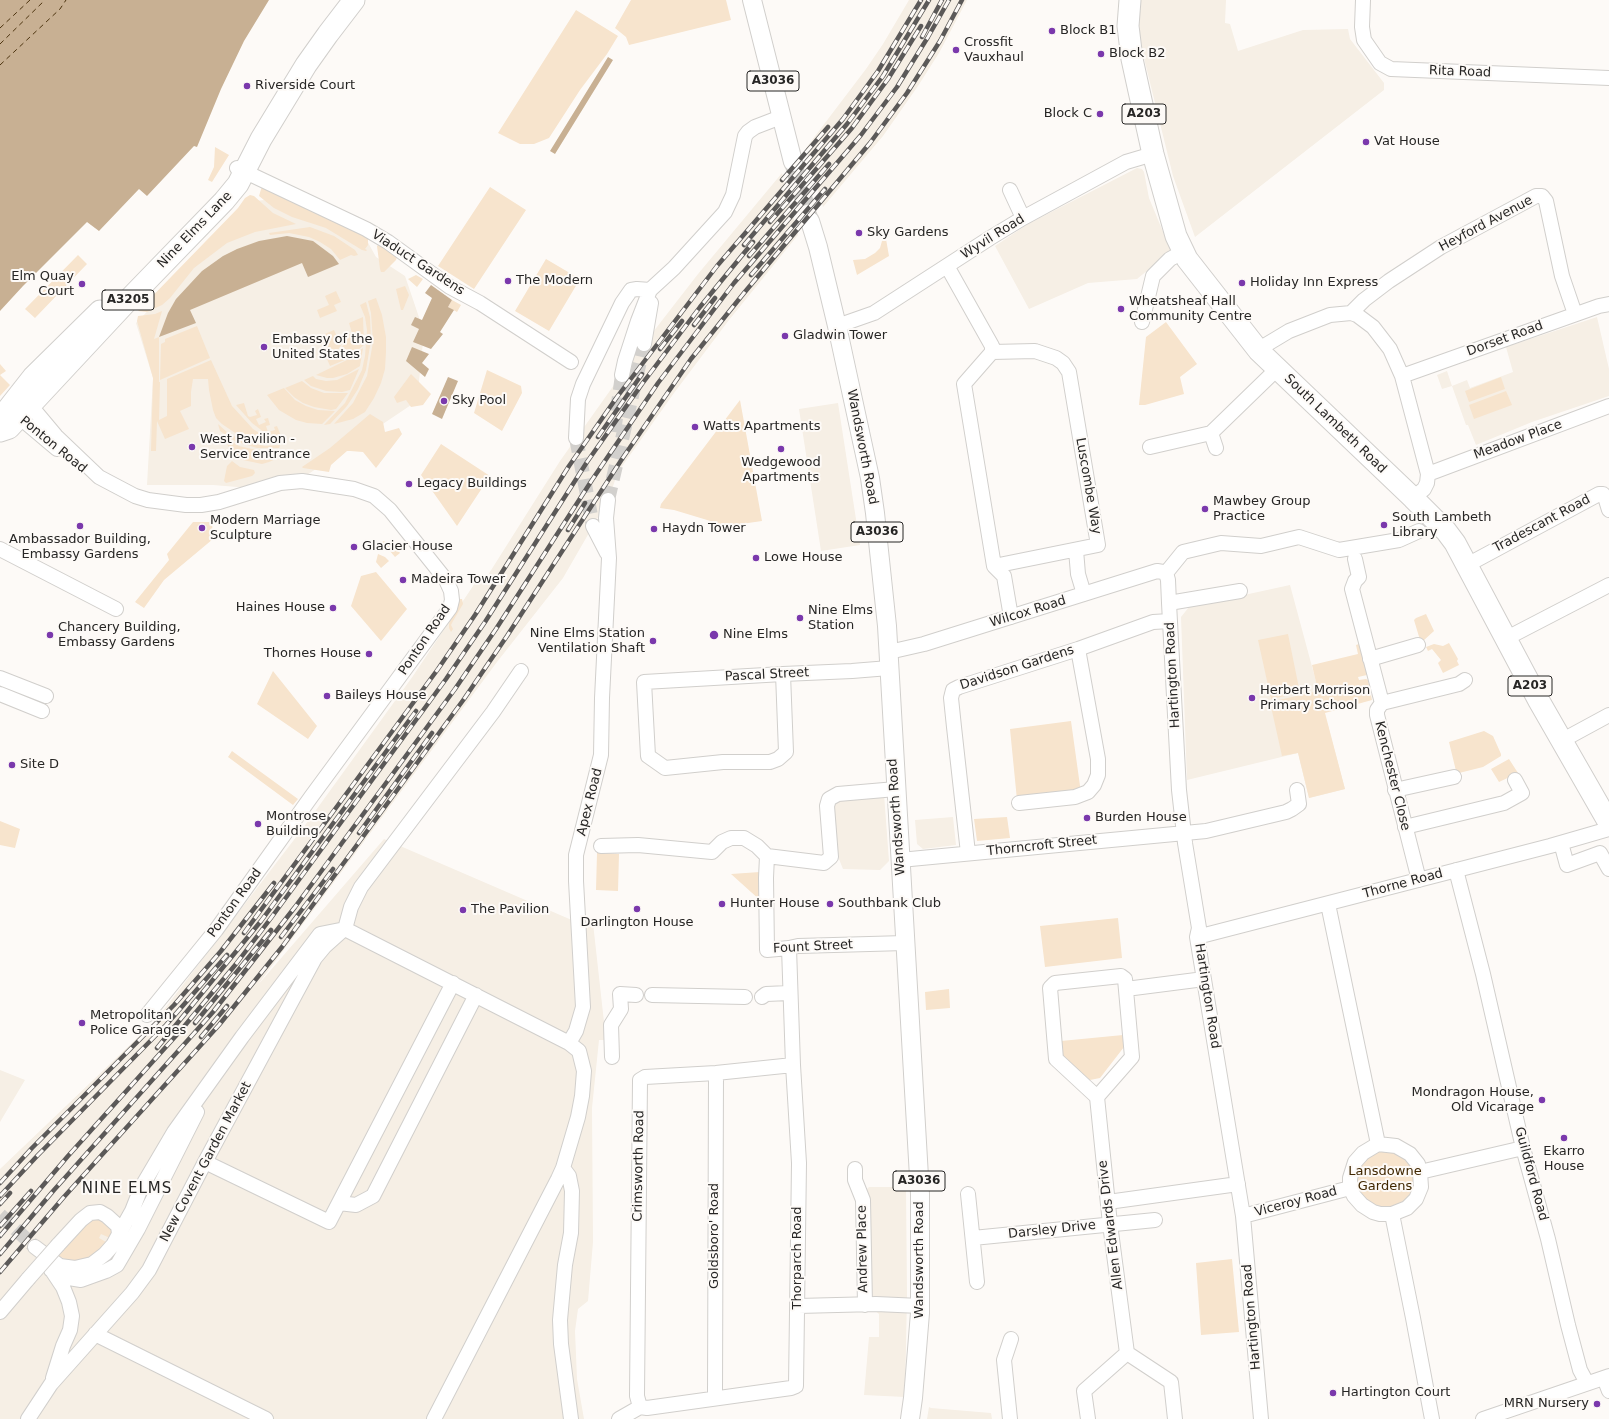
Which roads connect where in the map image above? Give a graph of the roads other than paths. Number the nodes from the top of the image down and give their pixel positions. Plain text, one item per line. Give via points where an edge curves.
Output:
1 (344, 0) edge
2 (354, 0) edge
3 (752, 0) edge
4 (1130, 0) edge
5 (1363, 0) edge
6 (1609, 78) edge
7 (781, 117) junction
8 (1153, 154) junction
9 (793, 162) tunnel mouth
10 (240, 169) junction
11 (1010, 190) dead end
12 (1023, 218) junction
13 (810, 221) tunnel mouth
14 (1183, 252) junction
15 (947, 266) junction
16 (662, 279) junction
17 (650, 290) junction
18 (1609, 304) edge
19 (1351, 313) junction
20 (1575, 314) junction
21 (1142, 322) dead end
22 (837, 326) junction
23 (644, 344) tunnel mouth
24 (1259, 351) junction
25 (992, 352) junction
26 (571, 362) dead end
27 (1277, 369) junction
28 (622, 375) tunnel mouth
29 (1402, 376) junction
30 (1609, 406) edge
31 (15, 408) edge
32 (0, 431) edge
33 (1211, 433) junction
34 (576, 438) tunnel mouth
35 (1150, 447) dead end
36 (1216, 448) dead end
37 (1428, 474) junction
38 (1413, 498) junction
39 (608, 500) tunnel mouth
40 (1609, 510) edge
41 (596, 521) tunnel mouth
42 (1419, 531) dead end
43 (0, 549) edge
44 (1076, 550) junction
45 (609, 558) junction
46 (1355, 559) dead end
47 (1467, 565) junction
48 (994, 566) junction
49 (1166, 573) junction
50 (1609, 585) edge
51 (1240, 591) dead end
52 (1084, 594) junction
53 (1169, 603) junction
54 (116, 609) dead end
55 (1011, 617) junction
56 (1170, 620) junction
57 (1506, 639) junction
58 (1418, 645) dead end
59 (1078, 648) junction
60 (889, 660) junction
61 (1370, 660) junction
62 (521, 671) dead end
63 (783, 674) junction
64 (0, 678) edge
65 (1465, 680) dead end
66 (0, 694) edge
67 (46, 696) dead end
68 (1382, 703) junction
69 (42, 711) dead end
70 (1609, 715) edge
71 (1561, 741) junction
72 (1454, 777) dead end
73 (1515, 780) dead end
74 (896, 789) junction
75 (1297, 790) dead end
76 (1395, 790) junction
77 (1019, 803) dead end
78 (1609, 823) edge
79 (1405, 827) junction
80 (1609, 829) edge
81 (1184, 833) junction
82 (1561, 843) junction
83 (601, 846) dead end
84 (968, 853) junction
85 (767, 856) junction
86 (900, 860) junction
87 (1609, 869) edge
88 (1456, 870) junction
89 (1419, 880) junction
90 (1328, 904) junction
91 (345, 929) junction
92 (1197, 937) junction
93 (905, 943) junction
94 (789, 948) junction
95 (1204, 979) junction
96 (453, 983) junction
97 (1126, 989) junction
98 (789, 993) junction
99 (476, 995) junction
100 (636, 995) dead end
101 (652, 995) dead end
102 (745, 997) dead end
103 (762, 997) dead end
104 (147, 1015) dead end
105 (242, 1037) junction
106 (569, 1043) junction
107 (612, 1057) dead end
108 (793, 1066) junction
109 (716, 1073) junction
110 (1097, 1097) junction
111 (1378, 1144) junction
112 (1523, 1148) junction
113 (205, 1162) junction
114 (563, 1168) junction
115 (855, 1169) dead end
116 (1420, 1172) junction
117 (1238, 1184) junction
118 (1350, 1188) junction
119 (968, 1194) dead end
120 (1108, 1202) junction
121 (339, 1203) junction
122 (1392, 1214) junction
123 (1243, 1216) junction
124 (1155, 1220) dead end
125 (1110, 1224) junction
126 (119, 1234) junction
127 (973, 1238) junction
128 (51, 1270) junction
129 (977, 1282) dead end
130 (864, 1305) junction
131 (798, 1306) junction
132 (920, 1306) junction
133 (0, 1312) edge
134 (95, 1334) junction
135 (1011, 1338) dead end
136 (1127, 1353) junction
137 (1607, 1377) edge
138 (1586, 1383) junction
139 (50, 1384) junction
140 (1609, 1391) edge
141 (715, 1398) junction
142 (640, 1407) junction
143 (1431, 1414) edge
144 (28, 1419) edge
145 (266, 1419) edge
146 (434, 1419) edge
147 (571, 1419) edge
148 (619, 1419) edge
149 (910, 1419) edge
150 (1010, 1419) edge
151 (1088, 1419) edge
152 (1175, 1419) edge
153 (1261, 1419) edge
154 (1483, 1419) edge

1 - 10 highway, Nine Elms Lane / A3205 via 293,69
2 - 10 highway, Nine Elms Lane / A3205 via 306,65 279,113
3 - 7 main road, A3036
4 - 8 highway, South Lambeth Road / A203 via 1128,26 1132,59
5 - 6 street, Rita Road via 1364,40 1380,63 1391,69
7 - 9 main road, A3036
7 - 16 street via 755,127 744,136 733,195 725,212
8 - 12 street, Wyvil Road via 1126,162
8 - 14 highway, South Lambeth Road / A203 via 1176,236
10 - 26 street, Viaduct Gardens via 366,229 450,287 480,303
10 - 31 highway, Nine Elms Lane / A3205 via 34,377
11 - 12 street
12 - 15 street, Wyvil Road
13 - 22 main road, Wandsworth Road / A3036
14 - 21 street via 1170,259 1153,276
14 - 24 highway, South Lambeth Road / A203
15 - 22 street, Wyvil Road via 874,313
15 - 25 street via 992,346
16 - 17 street
16 - 23 street via 649,309
17 - 28 street via 638,320
17 - 34 street via 631,290 622,304 583,384 578,400
18 - 20 street, Dorset Road
19 - 20 street, Heyford Avenue via 1389,281 1441,247 1536,196 1542,196 1546,201 1562,276
19 - 24 street via 1330,315 1289,331
19 - 29 street via 1381,336
20 - 29 street, Dorset Road
22 - 60 main road, Wandsworth Road / A3036 via 870,478
24 - 27 highway, South Lambeth Road / A203
25 - 44 street, Luscombe Way via 1035,351 1056,358 1063,363 1068,372 1098,545
25 - 48 street via 964,384
27 - 33 street
27 - 38 highway, South Lambeth Road / A203
29 - 37 street
30 - 37 street, Meadow Place
31 - 32 highway, Nine Elms Lane / A3205 via 9,428
31 - 104 street, Ponton Road via 44,423 99,477 135,496 161,503 201,505 280,483 302,481 354,489 374,496 390,510 446,580 451,591 450,608 216,930
33 - 35 street
33 - 36 street
37 - 38 street via 1424,488
38 - 47 highway, South Lambeth Road / A203 via 1446,531
39 - 45 street, Apex Road via 606,518
40 - 47 street, Tradescant Road via 1605,496 1599,494
41 - 45 street
42 - 49 street via 1399,540 1339,550 1299,538 1261,546 1221,543 1183,552
43 - 54 street
44 - 48 street, Luscombe Way
44 - 52 street via 1078,574
45 - 106 street, Apex Road via 600,755 576,855 583,1007 576,1032
46 - 61 street, Kenchester Close via 1359,577 1352,589
47 - 57 highway, South Lambeth Road / A203
48 - 55 street via 1004,576
49 - 52 street, Wilcox Road via 1157,572
49 - 53 street, Hartington Road
50 - 57 street
51 - 53 street
52 - 55 street, Wilcox Road
53 - 56 street, Hartington Road
55 - 60 street, Wilcox Road via 924,644
56 - 59 street, Davidson Gardens via 1153,622
56 - 81 street, Hartington Road via 1179,790
57 - 71 highway, South Lambeth Road / A203
58 - 61 street
59 - 77 street via 1098,759 1098,775 1088,792 1075,797
59 - 84 street, Davidson Gardens via 953,690 951,698
60 - 63 street, Pascal Street
60 - 74 main road, Wandsworth Road / A3036
61 - 68 street, Kenchester Close
62 - 91 street via 361,887 351,907
63 - 63 street, Pascal Street via 786,752 778,759 770,762 723,762 665,768 648,756 644,682
64 - 67 street
65 - 68 street via 1459,684
66 - 69 street
68 - 76 street, Kenchester Close via 1377,715
70 - 71 street
71 - 78 highway, South Lambeth Road / A203
72 - 76 street
73 - 79 street via 1522,793 1504,803
74 - 85 street via 838,794 830,799 827,806 831,857 828,861 824,863
74 - 86 main road, Wandsworth Road / A3036
75 - 81 street, Thorncroft Street via 1299,804 1286,812 1206,831
76 - 79 street, Kenchester Close
79 - 89 street, Kenchester Close
80 - 82 street, Thorne Road
81 - 84 street, Thorncroft Street
81 - 92 street, Hartington Road via 1199,928
82 - 87 street via 1567,865 1600,854
82 - 88 street, Thorne Road
83 - 85 street via 638,844 712,852 722,842 731,838 744,838 758,846
84 - 86 street, Thorncroft Street
85 - 94 street, Fount Street via 767,950
86 - 93 main road, Wandsworth Road / A3036
88 - 89 street, Thorne Road
88 - 112 street, Guildford Road
89 - 90 street, Thorne Road
90 - 92 street, Thorne Road
90 - 111 street
91 - 96 street
91 - 105 street via 320,934
91 - 113 street, New Covent Garden Market via 315,958
92 - 95 street, Hartington Road
93 - 94 street, Fount Street
93 - 132 main road, Wandsworth Road / A3036 via 920,1194
94 - 98 street, Thorparch Road
95 - 97 street
95 - 117 street, Hartington Road
96 - 99 street
96 - 121 street
97 - 110 street via 1132,1057
97 - 110 street via 1125,979 1121,976 1055,983 1050,988 1056,1059
98 - 103 street via 766,994
98 - 108 street, Thorparch Road
99 - 106 street
99 - 121 street via 373,1196 356,1205
100 - 107 street via 620,994 621,1009 611,1025
101 - 102 street
105 - 126 street via 174,1132 141,1188
105 - 128 street via 241,1048 222,1079 201,1104 138,1229 117,1264 81,1280 63,1277
106 - 114 street via 579,1051 584,1071 578,1117
108 - 109 street, Crimsworth Road
108 - 131 street, Thorparch Road via 799,1163
109 - 141 street, Goldsboro' Road
109 - 142 street, Crimsworth Road via 645,1077 640,1080 636,1396
110 - 120 street, Allen Edwards Drive
111 - 116 street via 1396,1146 1410,1154 1418,1164
111 - 118 street via 1363,1153 1355,1162
112 - 116 street
112 - 138 street, Guildford Road via 1538,1198 1568,1325
113 - 121 street via 329,1222
113 - 134 street, New Covent Garden Market via 149,1270
114 - 146 street
114 - 147 street via 569,1176 572,1191 571,1232 560,1320
115 - 130 street, Andrew Place via 863,1200
116 - 122 street via 1421,1187 1416,1199 1407,1208
117 - 120 street
117 - 123 street, Hartington Road
118 - 122 street via 1362,1205 1373,1212
118 - 123 street, Viceroy Road
119 - 127 street
120 - 125 street, Allen Edwards Drive
122 - 143 street
123 - 153 street, Hartington Road
124 - 125 street, Darsley Drive
125 - 127 street, Darsley Drive
125 - 136 street, Allen Edwards Drive
126 - 128 street, New Covent Garden Market via 105,1254 92,1264 75,1268 60,1266 32,1250
126 - 133 street, bridge via 118,1226 107,1216 100,1212 90,1213 58,1245
127 - 129 street
128 - 139 street, New Covent Garden Market via 63,1287 72,1316 70,1330
130 - 131 street
130 - 132 street
131 - 141 street, Thorparch Road via 796,1386
132 - 149 main road, Wandsworth Road / A3036
134 - 139 street, New Covent Garden Market
134 - 145 street
135 - 150 street via 1004,1360
136 - 151 street via 1084,1391
136 - 152 street via 1171,1382
137 - 138 street
137 - 140 street
138 - 154 street
139 - 144 street, New Covent Garden Market
141 - 142 street, Thorparch Road
142 - 148 street, Thorparch Road

